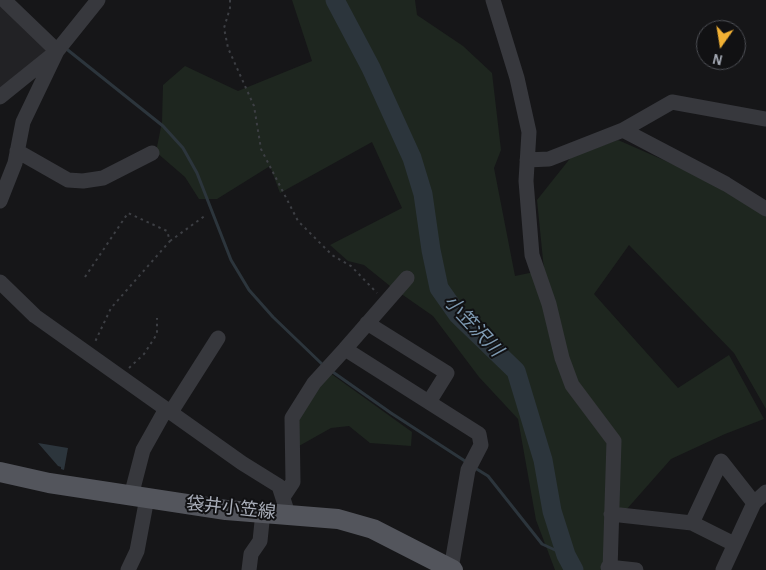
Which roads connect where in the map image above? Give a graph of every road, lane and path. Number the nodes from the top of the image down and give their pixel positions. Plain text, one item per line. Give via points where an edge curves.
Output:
1 (4, 0) edge
2 (98, 0) edge
3 (230, 0) edge
4 (493, 0) edge
5 (57, 51) junction
6 (0, 97) edge
7 (766, 119) edge
8 (624, 130) junction
9 (17, 150) junction
10 (152, 153) dead end
11 (527, 160) junction
12 (0, 201) edge
13 (766, 209) edge
14 (206, 215) dead end
15 (170, 241) junction
16 (85, 277) dead end
17 (407, 278) dead end
18 (2, 288) edge
19 (385, 302) junction
20 (157, 318) dead end
21 (367, 323) junction
22 (218, 338) dead end
23 (345, 349) junction
24 (89, 355) junction
25 (120, 377) junction
26 (429, 402) junction
27 (168, 411) junction
28 (0, 472) edge
29 (766, 492) edge
30 (139, 497) junction
31 (754, 503) junction
32 (286, 505) junction
33 (263, 512) junction
34 (612, 514) junction
35 (692, 523) junction
36 (734, 544) junction
37 (609, 568) edge
38 (128, 570) edge
39 (249, 570) edge
40 (452, 570) edge
41 (636, 570) edge
42 (723, 570) edge

1 - 5 street
2 - 5 street
3 - 19 path via 224,28 228,48 254,106 262,149 298,221 332,255 351,266
4 - 11 street via 517,78 529,132
5 - 6 street
5 - 9 street via 23,122
7 - 8 street via 672,102
8 - 11 street via 548,159
8 - 13 street
9 - 10 street via 68,180 83,181 103,178
9 - 12 street
11 - 34 street via 526,190 532,255 549,304 562,358 572,385 614,441
14 - 15 path
15 - 16 path via 168,231 128,214
15 - 24 path via 111,308
17 - 19 street
18 - 24 street
19 - 21 street
20 - 25 path via 157,334 144,354
21 - 23 street
21 - 26 street via 447,373
22 - 27 street
23 - 26 street
23 - 32 street via 314,383 292,418 293,482
24 - 25 street
25 - 27 street
26 - 40 street via 479,434 481,445 468,470
27 - 30 street via 143,450
27 - 32 street via 279,486
28 - 30 main road, 袋井小笠線
29 - 31 street
30 - 33 main road, 袋井小笠線
30 - 38 street via 137,551
31 - 35 street via 721,462
31 - 36 street
32 - 33 main road, 袋井小笠線
32 - 40 main road, 袋井小笠線 via 373,529
33 - 39 street via 260,541 251,554
34 - 35 street
34 - 37 street
35 - 36 street
36 - 42 street
37 - 41 street

